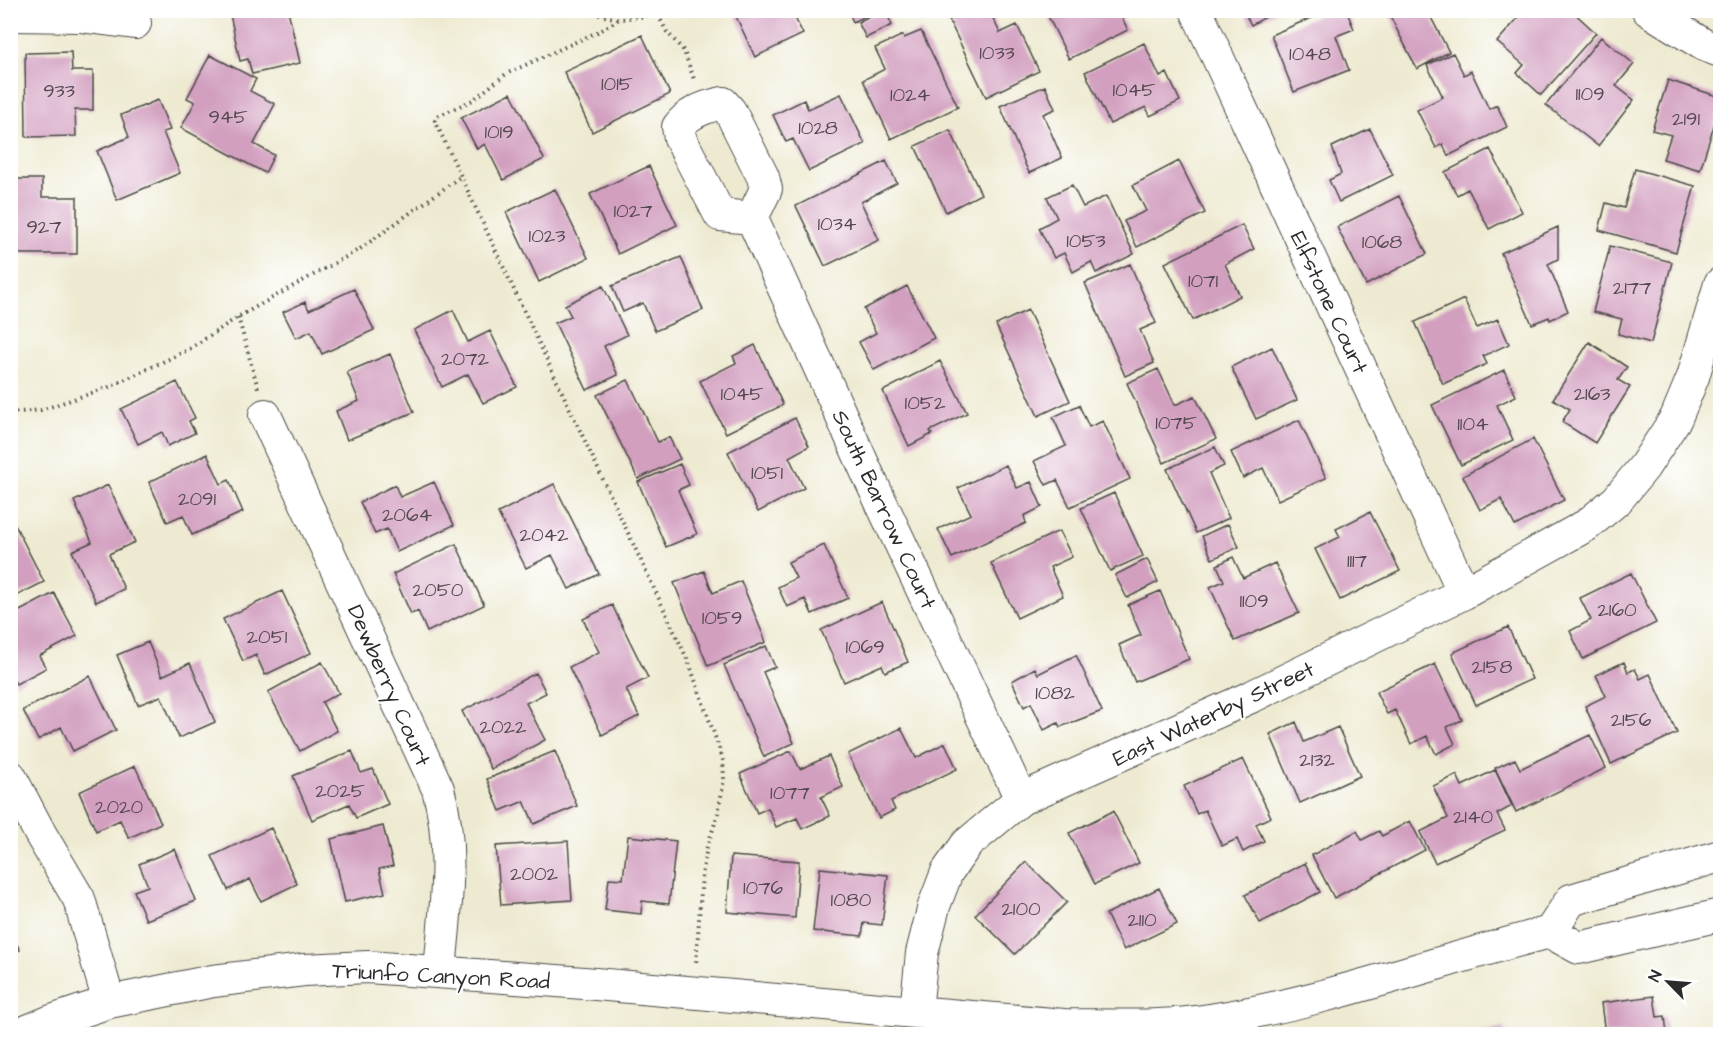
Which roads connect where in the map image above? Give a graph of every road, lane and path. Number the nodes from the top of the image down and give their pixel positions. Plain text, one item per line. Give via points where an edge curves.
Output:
1 (575, 10) edge
2 (670, 10) edge
3 (1196, 10) edge
4 (1648, 10) edge
5 (10, 15) edge
6 (658, 15) junction
7 (620, 19) junction
8 (135, 23) dead end
9 (1720, 51) edge
10 (699, 111) junction
11 (460, 177) junction
12 (752, 218) junction
13 (1720, 284) edge
14 (238, 317) junction
15 (10, 413) edge
16 (265, 415) joint
17 (1464, 593) junction
18 (10, 776) edge
19 (1021, 799) junction
20 (1720, 856) edge
21 (1720, 915) edge
22 (1550, 932) junction
23 (440, 972) junction
24 (694, 992) junction
25 (109, 1002) junction
26 (916, 1011) junction
27 (1208, 1028) edge
28 (20, 1035) edge

1 - 7 path
2 - 6 path
3 - 17 street, Elfstone Court
4 - 9 street
5 - 8 street via 80,16
6 - 7 path
6 - 10 path via 684,51 696,85
7 - 11 path via 506,74 473,100 438,116 435,121
10 - 12 street via 723,103 735,120 766,189
10 - 12 street via 683,119 678,127 714,208 726,217
11 - 14 path via 360,249
11 - 24 path via 689,663 723,759 718,814 702,875
12 - 19 street, South Barrow Court
13 - 17 street, East Waterby Street via 1693,377 1676,418 1617,500 1587,525
14 - 15 path via 188,350 109,387 41,410
14 - 16 path
16 - 23 street, Dewberry Court via 438,789 448,847
17 - 19 street, East Waterby Street via 1253,696
18 - 25 street via 79,898
19 - 26 street, East Waterby Street via 967,844 947,872 922,953
20 - 22 street via 1571,900
21 - 22 street via 1579,948
22 - 27 street, Triunfo Canyon Road
23 - 24 street, Triunfo Canyon Road
23 - 25 street, Triunfo Canyon Road via 368,967 304,970 213,981
24 - 26 street, Triunfo Canyon Road
25 - 28 street, Triunfo Canyon Road
26 - 27 street, Triunfo Canyon Road via 1064,1024

